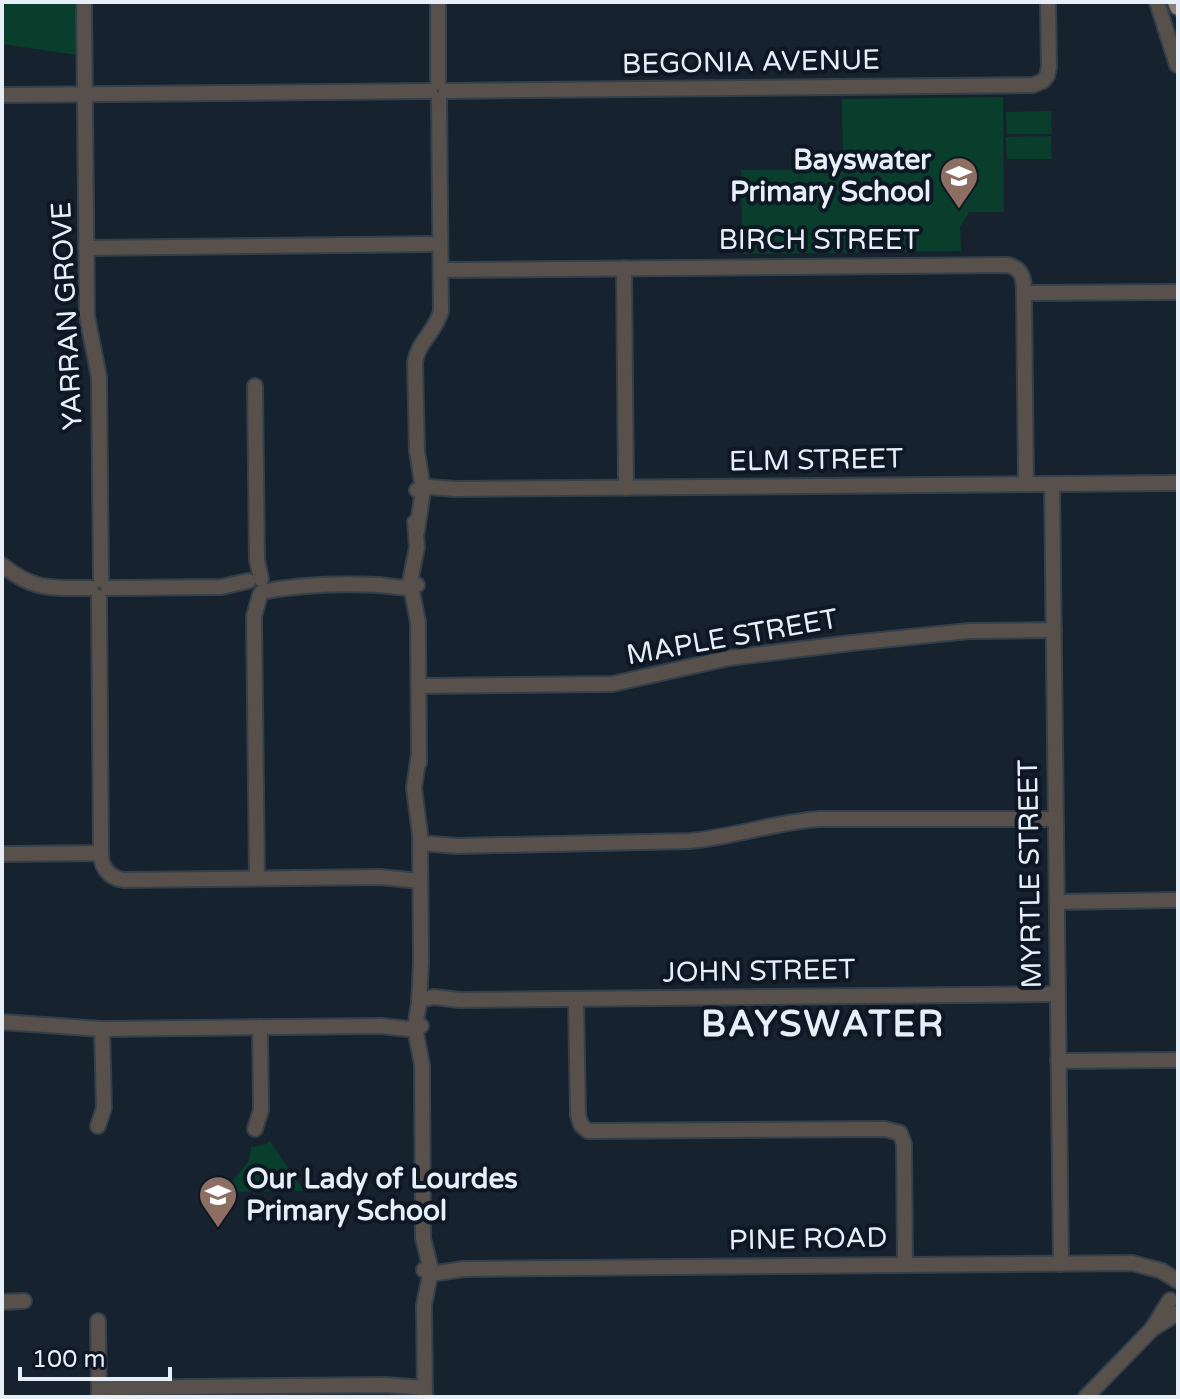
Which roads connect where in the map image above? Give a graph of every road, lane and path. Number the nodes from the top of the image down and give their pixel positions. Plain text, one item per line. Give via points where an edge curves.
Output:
1 (84, 2) edge
2 (438, 2) edge
3 (1048, 2) edge
4 (1157, 2) edge
5 (1177, 65) edge
6 (438, 91) junction
7 (84, 94) junction
8 (2, 95) edge
9 (440, 244) junction
10 (86, 248) junction
11 (624, 268) junction
12 (441, 270) junction
13 (1178, 292) edge
14 (1024, 293) junction
15 (255, 386) dead end
16 (1178, 483) edge
17 (1026, 484) junction
18 (1052, 484) junction
19 (626, 488) junction
20 (421, 490) junction
21 (2, 565) edge
22 (412, 585) junction
23 (255, 586) junction
24 (100, 588) junction
25 (1054, 630) junction
26 (419, 686) junction
27 (1056, 819) junction
28 (420, 843) junction
29 (101, 853) junction
30 (2, 854) edge
31 (257, 877) junction
32 (420, 877) junction
33 (1178, 900) edge
34 (1057, 902) junction
35 (1058, 994) junction
36 (576, 999) junction
37 (425, 1000) junction
38 (2, 1022) edge
39 (418, 1025) junction
40 (260, 1027) junction
41 (102, 1029) junction
42 (1178, 1060) edge
43 (1058, 1061) junction
44 (98, 1126) dead end
45 (255, 1129) dead end
46 (905, 1264) junction
47 (1061, 1264) junction
48 (428, 1270) junction
49 (1175, 1298) edge
50 (24, 1301) dead end
51 (2, 1302) edge
52 (98, 1321) dead end
53 (425, 1389) edge
54 (99, 1392) edge
55 (1086, 1397) edge

1 - 7 street, YARRAN GROVE
2 - 6 street
3 - 6 street, BEGONIA AVENUE via 1049,71 1033,85
4 - 5 street
6 - 7 street, BEGONIA AVENUE
6 - 9 street
7 - 8 street, BEGONIA AVENUE
7 - 10 street, YARRAN GROVE
9 - 10 street
9 - 12 street
10 - 24 street, YARRAN GROVE via 87,316 99,377
11 - 12 street, BIRCH STREET
11 - 14 street, BIRCH STREET via 1008,265 1022,274
11 - 19 street
12 - 20 street via 440,317 415,362 413,469
13 - 14 street
14 - 17 street
15 - 23 street
16 - 18 street, ELM STREET
17 - 18 street, ELM STREET
17 - 19 street, ELM STREET
18 - 25 street, MYRTLE STREET
19 - 20 street, ELM STREET
20 - 22 street via 413,509 420,566
21 - 24 street via 39,587
22 - 23 street
22 - 26 street via 421,603
23 - 24 street
23 - 31 street
24 - 29 street, YARRAN GROVE
25 - 26 street, MAPLE STREET via 969,631 851,643 729,658 612,684
25 - 27 street, MYRTLE STREET
26 - 28 street
27 - 28 street via 819,819 690,841
27 - 34 street, MYRTLE STREET
28 - 32 street
29 - 30 street
29 - 31 street via 104,868 119,879
31 - 32 street
32 - 37 street
33 - 34 street
34 - 35 street, MYRTLE STREET
35 - 36 street, JOHN STREET
35 - 43 street, MYRTLE STREET
36 - 37 street, JOHN STREET
36 - 46 street via 578,1115 588,1131 900,1133
37 - 39 street
38 - 41 street
39 - 40 street
39 - 48 street via 421,1252
40 - 41 street
40 - 45 street via 262,1103
41 - 44 street via 104,1108
42 - 43 street
43 - 47 street, MYRTLE STREET
46 - 47 street, PINE ROAD
46 - 48 street, PINE ROAD
47 - 49 street, PINE ROAD via 1132,1263 1162,1271
48 - 53 street via 421,1289
49 - 55 street
50 - 51 street
52 - 54 street
53 - 54 street via 385,1385

